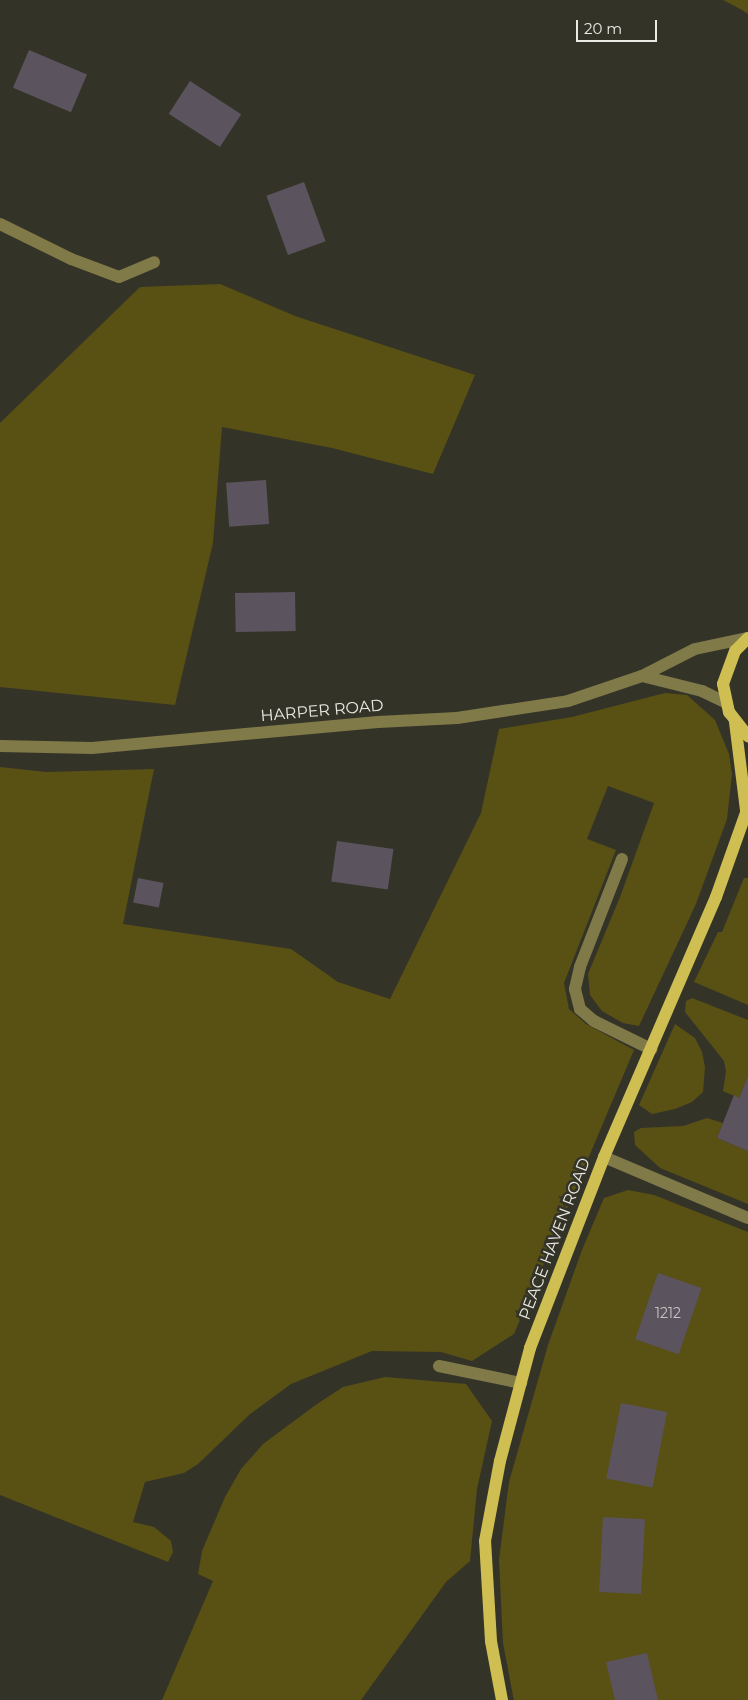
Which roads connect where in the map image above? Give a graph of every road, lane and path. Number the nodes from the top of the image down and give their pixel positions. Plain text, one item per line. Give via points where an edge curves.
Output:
1 (0, 224) edge
2 (154, 262) dead end
3 (748, 638) edge
4 (642, 676) junction
5 (725, 702) junction
6 (735, 722) junction
7 (748, 736) edge
8 (0, 746) edge
9 (747, 808) edge
10 (622, 859) dead end
11 (651, 1049) junction
12 (604, 1157) junction
13 (748, 1218) edge
14 (439, 1366) dead end
15 (521, 1383) junction
16 (502, 1700) edge

1 - 2 street via 71,259 119,277
3 - 4 street, HARPER ROAD via 695,649
3 - 5 main road via 735,651 727,667
4 - 5 street via 702,691
4 - 8 street, HARPER ROAD via 568,700 457,718 92,748
5 - 6 main road
6 - 7 main road
6 - 9 main road, PEACE HAVEN ROAD
9 - 11 main road, PEACE HAVEN ROAD via 716,897
10 - 11 street via 580,966 575,989 580,1009 594,1021
11 - 12 main road, PEACE HAVEN ROAD
12 - 13 street
12 - 15 main road, PEACE HAVEN ROAD via 530,1348
14 - 15 street
15 - 16 main road, PEACE HAVEN ROAD via 500,1460 485,1541 490,1641

